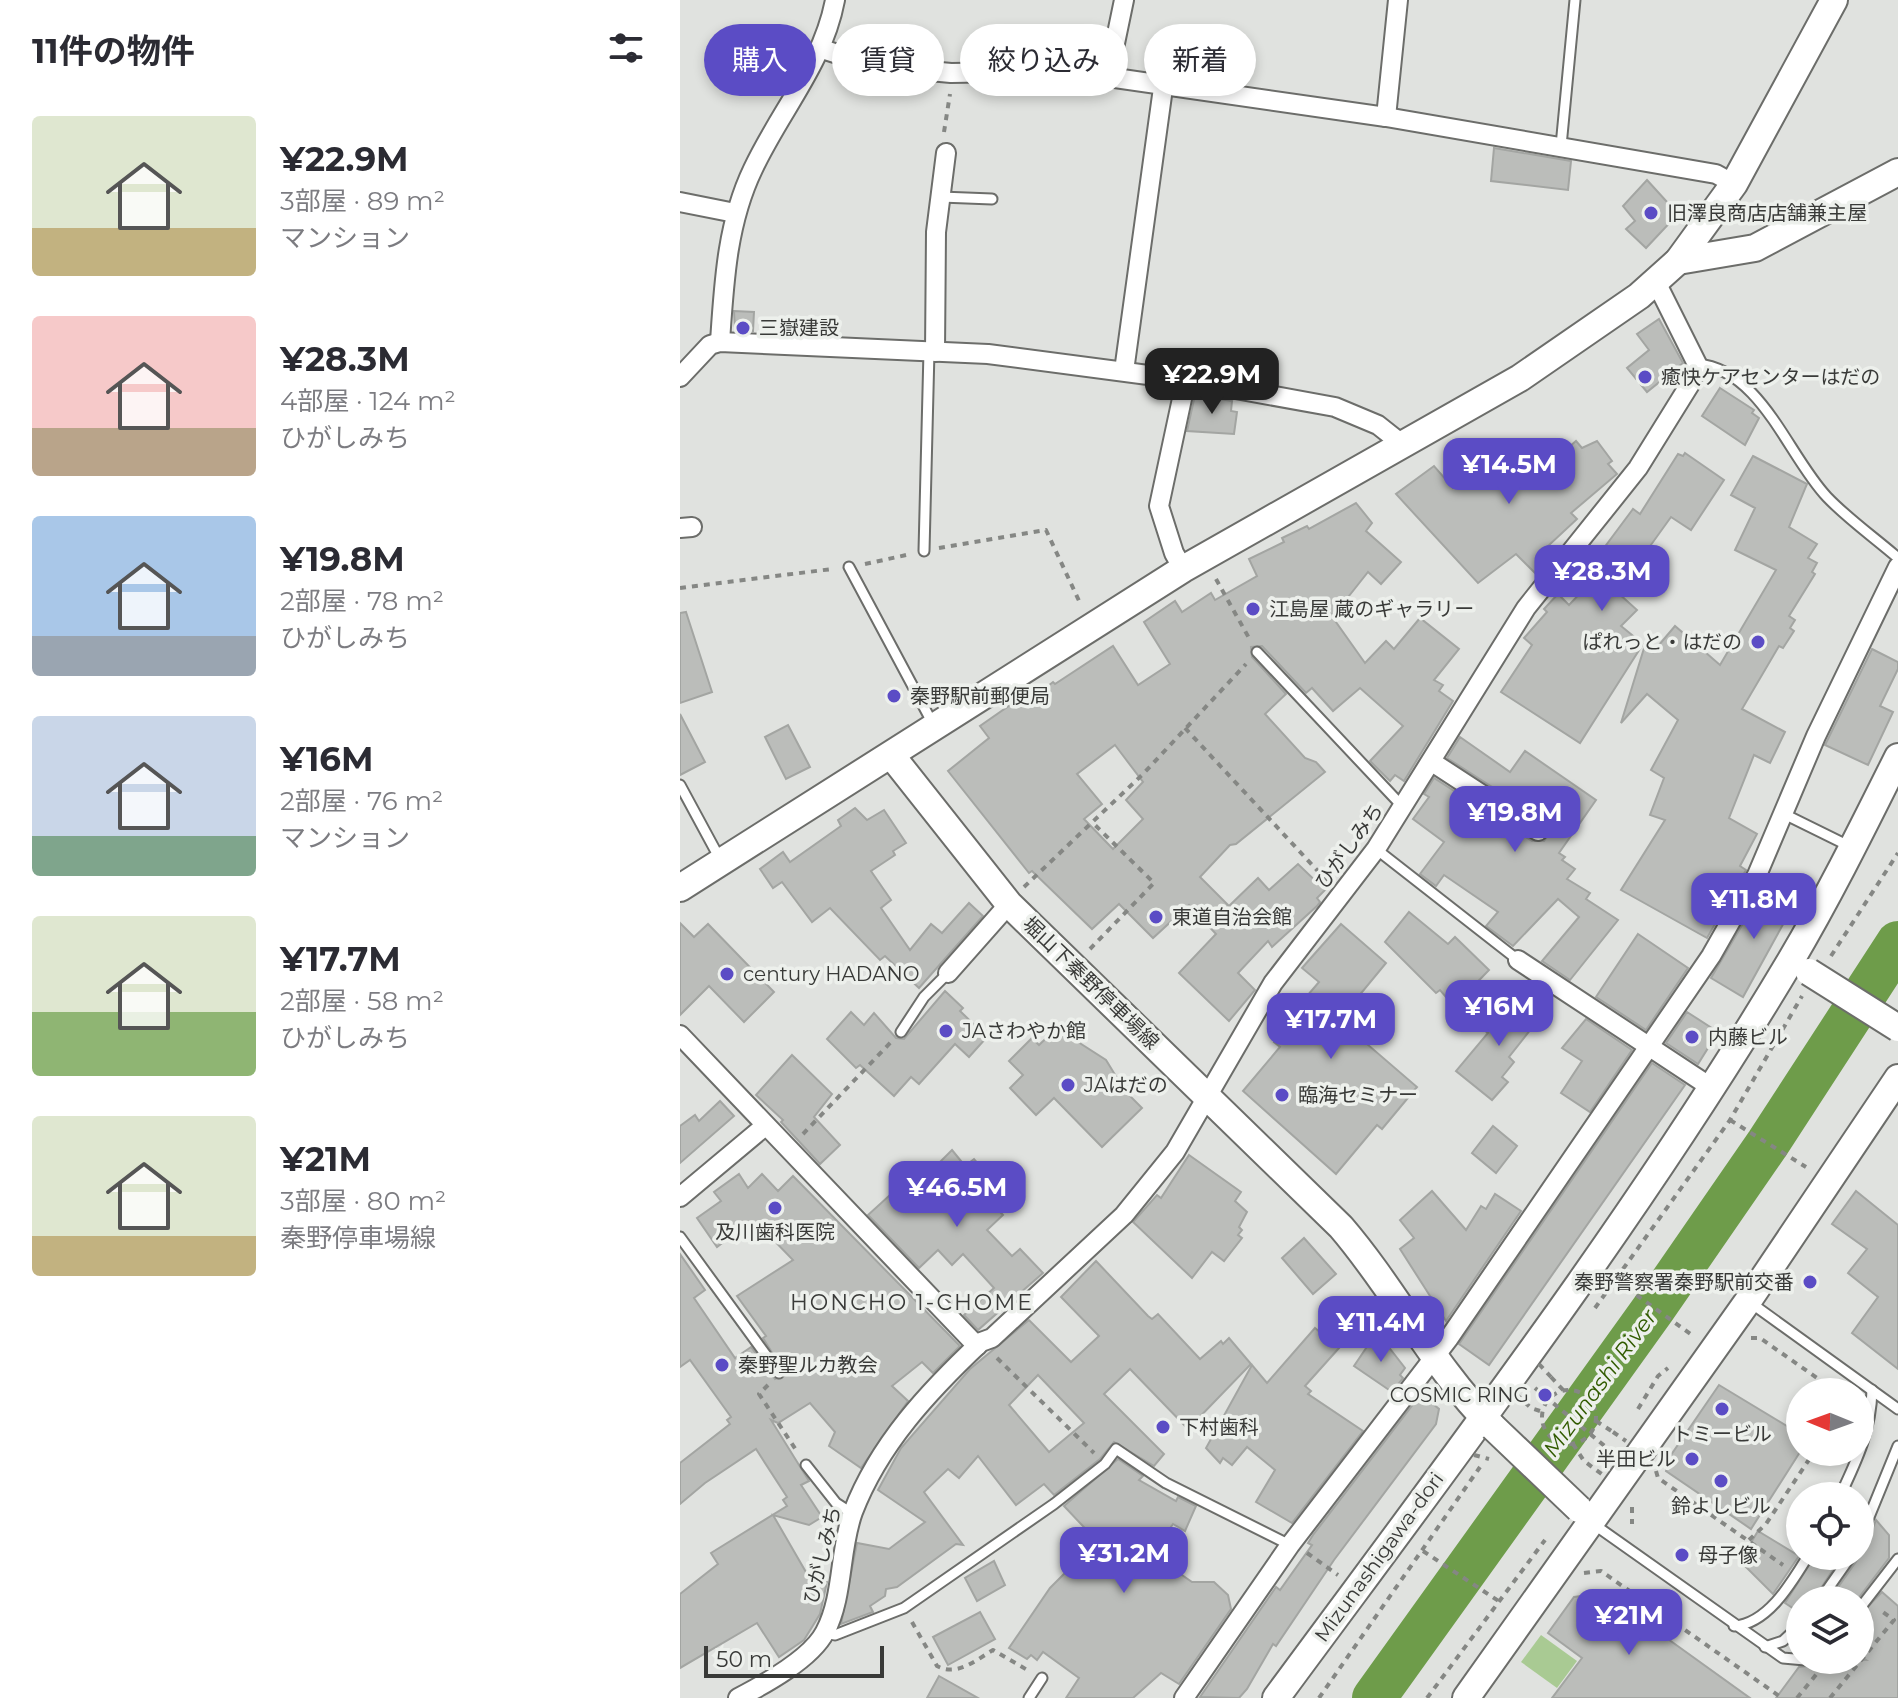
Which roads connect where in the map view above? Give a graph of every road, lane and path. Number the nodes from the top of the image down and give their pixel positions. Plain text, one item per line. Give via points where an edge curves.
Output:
1 (835, 0) edge
2 (1124, 0) edge
3 (1398, 0) edge
4 (1575, 0) edge
5 (1834, 0) edge
6 (1119, 24) edge
7 (822, 49) junction
8 (951, 73) junction
9 (960, 73) edge
10 (1162, 96) edge
11 (1225, 96) edge
12 (1386, 117) junction
13 (945, 127) dead end
14 (1561, 146) junction
15 (946, 153) dead end
16 (1898, 172) edge
17 (1734, 184) junction
18 (941, 197) junction
19 (992, 199) dead end
20 (680, 202) edge
21 (735, 213) junction
22 (1678, 261) junction
23 (1656, 282) junction
24 (720, 342) junction
25 (932, 351) junction
26 (1697, 364) junction
27 (1124, 371) junction
28 (680, 377) edge
29 (1186, 380) junction
30 (1402, 444) junction
31 (924, 551) junction
32 (1898, 558) edge
33 (849, 567) junction
34 (1898, 567) edge
35 (1183, 569) junction
36 (1213, 574) dead end
37 (680, 588) edge
38 (1083, 610) dead end
39 (1257, 652) junction
40 (934, 727) junction
41 (1185, 728) junction
42 (891, 755) junction
43 (1898, 757) edge
44 (1432, 762) junction
45 (680, 785) edge
46 (1529, 801) dead end
47 (1403, 807) junction
48 (1782, 813) junction
49 (1517, 818) junction
50 (1093, 823) junction
51 (1538, 831) dead end
52 (1852, 848) junction
53 (1376, 849) junction
54 (1898, 853) edge
55 (721, 862) junction
56 (680, 888) edge
57 (1340, 896) junction
58 (1859, 900) dead end
59 (1009, 904) junction
60 (1518, 960) joint
61 (1073, 966) junction
62 (1800, 966) junction
63 (948, 973) joint
64 (1898, 1028) edge
65 (901, 1032) joint
66 (680, 1035) edge
67 (1650, 1046) junction
68 (1898, 1078) edge
69 (1712, 1088) junction
70 (1207, 1096) junction
71 (1730, 1120) dead end
72 (765, 1126) junction
73 (789, 1149) junction
74 (1806, 1167) dead end
75 (680, 1197) edge
76 (680, 1237) edge
77 (1617, 1281) dead end
78 (1748, 1301) junction
79 (1692, 1335) dead end
80 (1745, 1340) dead end
81 (979, 1344) junction
82 (1434, 1358) junction
83 (1539, 1364) dead end
84 (779, 1373) joint
85 (1817, 1378) edge
86 (1855, 1378) edge
87 (1564, 1391) junction
88 (1874, 1391) edge
89 (1516, 1394) dead end
90 (1898, 1409) edge
91 (1543, 1412) junction
92 (1518, 1413) dead end
93 (1596, 1421) junction
94 (1489, 1431) junction
95 (1626, 1441) dead end
96 (1573, 1444) junction
97 (1898, 1446) edge
98 (1609, 1451) dead end
99 (1600, 1463) dead end
100 (1105, 1464) junction
101 (806, 1465) joint
102 (1805, 1466) edge
103 (1655, 1469) dead end
104 (1603, 1475) dead end
105 (1591, 1476) dead end
106 (1874, 1505) edge
107 (853, 1514) junction
108 (1586, 1516) junction
109 (1545, 1539) dead end
110 (1749, 1540) junction
111 (1290, 1545) junction
112 (1423, 1551) junction
113 (1898, 1559) edge
114 (1784, 1566) dead end
115 (1797, 1570) edge
116 (1338, 1575) dead end
117 (1609, 1577) dead end
118 (1874, 1590) edge
119 (1500, 1602) junction
120 (904, 1608) junction
121 (1879, 1609) dead end
122 (1734, 1626) junction
123 (825, 1633) junction
124 (1786, 1638) edge
125 (1765, 1647) junction
126 (1786, 1658) edge
127 (1042, 1678) joint
128 (1810, 1682) dead end
129 (738, 1698) edge
130 (1029, 1698) edge
131 (1184, 1698) edge
132 (1276, 1698) edge
133 (1319, 1698) edge
134 (1427, 1698) edge
135 (1466, 1698) edge
136 (1782, 1698) edge
137 (1797, 1698) edge
138 (1830, 1698) edge

1 - 7 street
2 - 6 street
3 - 12 street
4 - 14 lane
5 - 17 street
7 - 8 street via 875,66
7 - 21 street via 753,168
8 - 9 street
8 - 13 path
10 - 27 street
11 - 12 street
12 - 14 street
14 - 17 street via 1716,174
15 - 18 street
16 - 22 street via 1755,248
17 - 22 street
18 - 19 lane
18 - 25 street
20 - 21 street
21 - 24 street
22 - 23 street
23 - 26 street
23 - 30 street via 1520,378
24 - 25 street
24 - 28 street via 710,345
25 - 27 street
25 - 31 lane
26 - 32 lane via 1717,366 1770,411 1819,488
26 - 44 street, ひがしみち via 1692,381 1638,468 1526,608
27 - 29 street
29 - 30 street via 1335,407 1378,425
29 - 35 street via 1159,506
30 - 35 street
31 - 33 path
31 - 38 path via 1046,530
33 - 37 path
33 - 40 lane
34 - 48 street
35 - 40 street
36 - 39 path
39 - 41 path
39 - 47 lane
40 - 42 street
41 - 50 path
41 - 57 path
42 - 55 street
42 - 59 street, 堀山下秦野停車場線
43 - 52 street, Mizunashigawa-dori
44 - 47 street, ひがしみち
44 - 49 street
45 - 55 lane
46 - 49 street
47 - 53 street, ひがしみち
48 - 52 lane
48 - 67 street via 1757,875
49 - 51 street
50 - 59 path
50 - 61 path via 1154,883
52 - 62 street, Mizunashigawa-dori
53 - 57 street, ひがしみち
53 - 60 lane
54 - 58 path via 1867,904
55 - 56 street
57 - 70 street, ひがしみち via 1273,983
59 - 61 street, 堀山下秦野停車場線
59 - 63 street
60 - 67 street
61 - 70 street, 堀山下秦野停車場線
62 - 64 street, bridge
62 - 69 street, Mizunashigawa-dori
63 - 65 lane
65 - 73 path
66 - 72 street
67 - 69 street
67 - 82 street
68 - 78 street
69 - 94 street, Mizunashigawa-dori
70 - 81 street, ひがしみち via 1175,1152 1124,1215 992,1338
70 - 82 street, 堀山下秦野停車場線 via 1341,1227 1371,1262
71 - 74 path
72 - 73 street
72 - 75 street
73 - 81 street
76 - 84 lane
77 - 79 path
78 - 86 lane
78 - 108 street
80 - 85 path via 1760,1338
81 - 100 path
81 - 107 street, ひがしみち via 912,1412 884,1452
82 - 94 street, 堀山下秦野停車場線
82 - 111 street
83 - 87 path, bridge
84 - 101 path via 759,1394
87 - 91 path, bridge via 1550,1399
87 - 93 path, bridge via 1588,1398
88 - 90 lane
89 - 91 path, bridge
91 - 96 path, bridge via 1550,1436
92 - 98 path via 1536,1386
93 - 95 path, bridge
93 - 96 path, bridge via 1588,1436
94 - 108 street, 堀山下秦野停車場線, bridge
94 - 112 path
94 - 132 street, Mizunashigawa-dori
96 - 104 path, bridge
97 - 106 lane
99 - 105 path
100 - 111 lane via 1116,1449 1166,1483
100 - 120 lane
101 - 107 lane via 836,1503
102 - 110 path
103 - 110 path via 1658,1478
107 - 123 street, ひがしみち
108 - 122 lane
108 - 135 street
109 - 119 path
110 - 114 path
111 - 116 path
111 - 131 street
112 - 119 path
112 - 133 path
113 - 118 lane
115 - 122 lane via 1763,1615
117 - 136 path
119 - 134 path
120 - 123 lane via 835,1635
120 - 127 path via 944,1670 961,1668 993,1650
121 - 138 path via 1894,1620
122 - 125 lane
123 - 129 street, ひがしみち via 781,1676
124 - 125 lane
125 - 126 lane
127 - 130 lane
128 - 137 path

